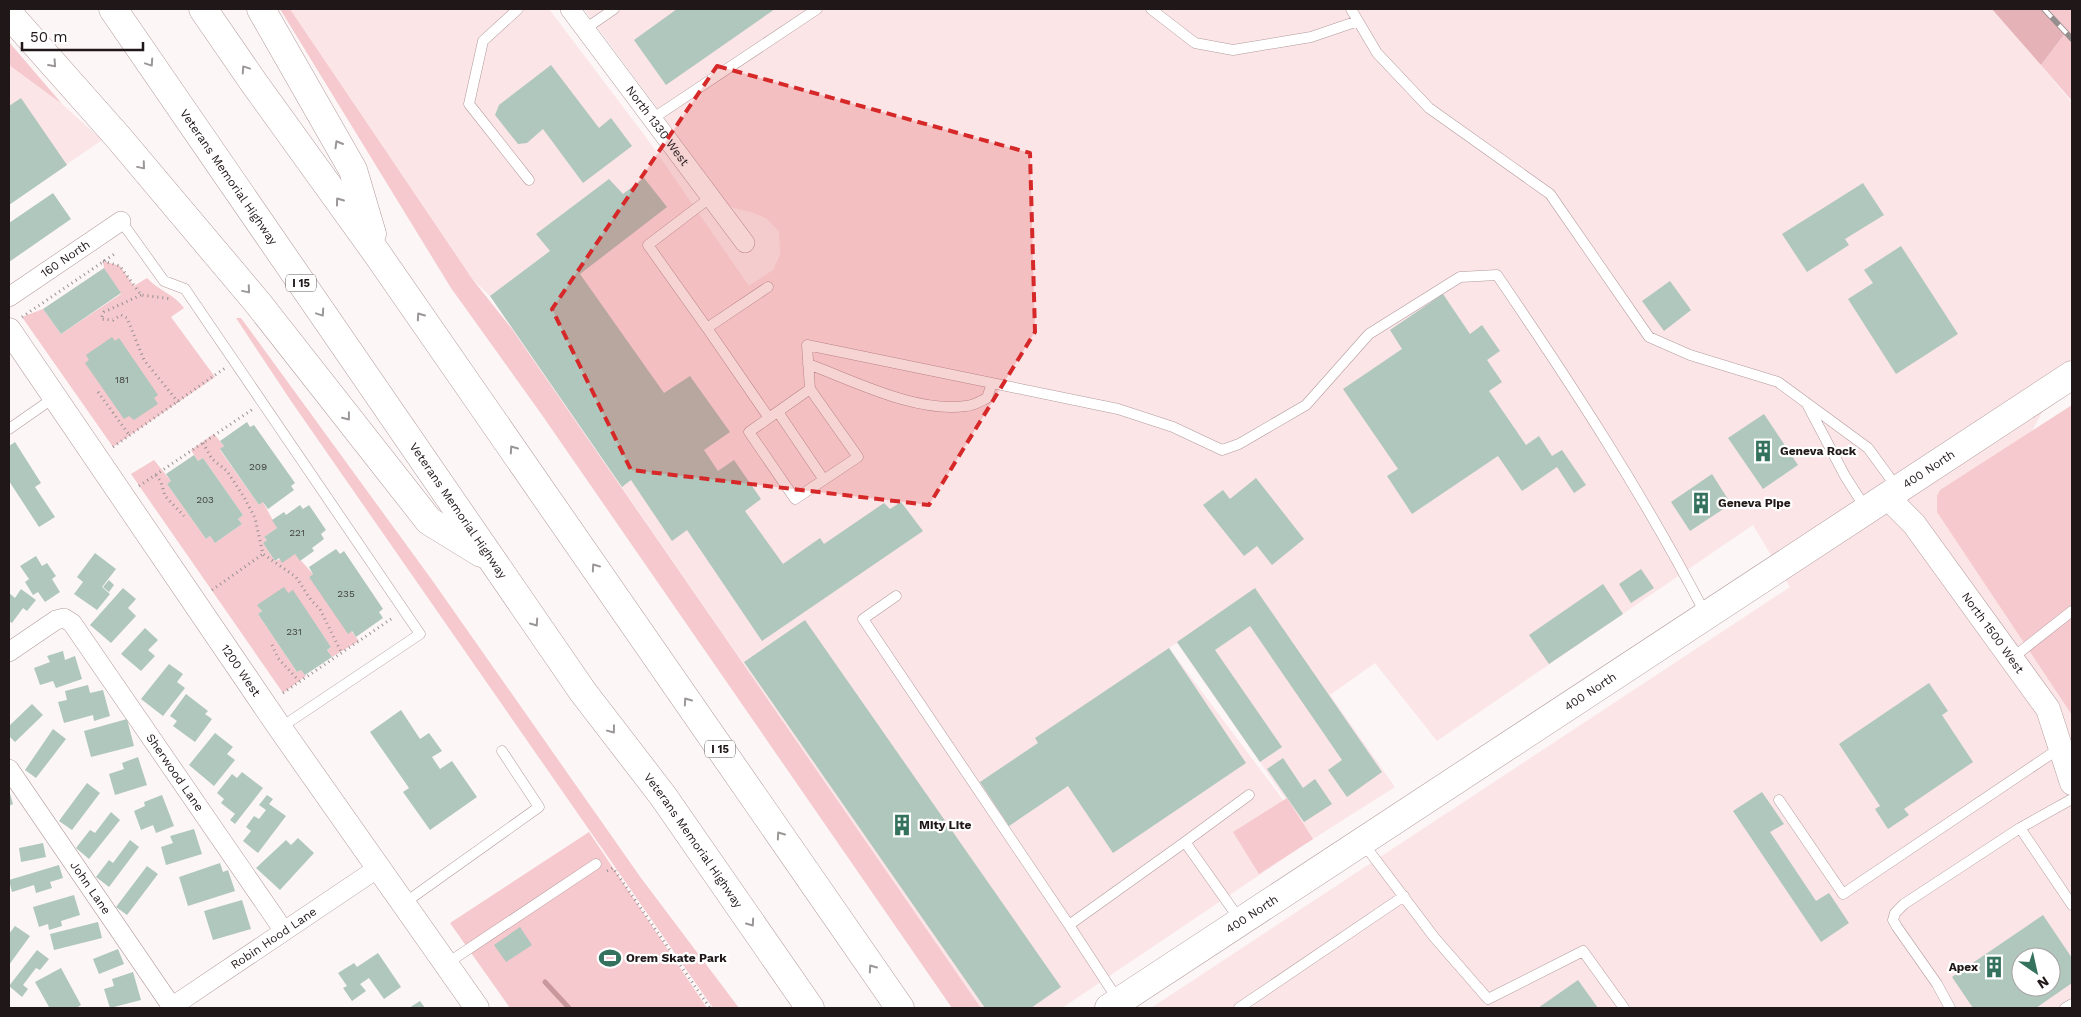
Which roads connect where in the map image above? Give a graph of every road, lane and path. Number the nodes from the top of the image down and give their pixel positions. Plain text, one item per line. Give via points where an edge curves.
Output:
1 (113, 9) edge
2 (203, 9) edge
3 (261, 9) edge
4 (518, 9) edge
5 (570, 9) edge
6 (614, 9) edge
7 (817, 9) edge
8 (1152, 9) edge
9 (1351, 9) edge
10 (9, 14) edge
11 (1358, 21) junction
12 (585, 29) junction
13 (652, 119) junction
14 (529, 180) dead end
15 (711, 197) junction
16 (121, 221) joint
17 (746, 243) dead end
18 (116, 253) dead end
19 (378, 255) junction
20 (103, 261) junction
21 (768, 287) dead end
22 (141, 295) junction
23 (9, 297) edge
24 (178, 299) dead end
25 (16, 323) edge
26 (707, 328) junction
27 (220, 360) dead end
28 (808, 364) junction
29 (225, 368) junction
30 (2072, 375) edge
31 (231, 376) dead end
32 (992, 383) junction
33 (810, 389) junction
34 (98, 392) dead end
35 (55, 397) junction
36 (248, 400) dead end
37 (178, 402) junction
38 (1806, 403) junction
39 (773, 415) junction
40 (9, 429) edge
41 (130, 436) junction
42 (203, 442) junction
43 (113, 448) dead end
44 (156, 475) junction
45 (824, 480) junction
46 (140, 486) dead end
47 (1885, 499) junction
48 (184, 516) dead end
49 (263, 554) junction
50 (489, 557) junction
51 (212, 590) dead end
52 (896, 596) dead end
53 (2072, 611) edge
54 (397, 614) dead end
55 (1707, 616) junction
56 (272, 644) dead end
57 (9, 652) edge
58 (341, 652) junction
59 (2011, 659) junction
60 (299, 681) junction
61 (283, 693) dead end
62 (280, 728) junction
63 (2060, 748) junction
64 (502, 751) dead end
65 (9, 769) edge
66 (2072, 783) edge
67 (1249, 795) dead end
68 (2072, 799) edge
69 (1779, 800) dead end
70 (2020, 828) junction
71 (1186, 842) junction
72 (1362, 842) junction
73 (596, 864) dead end
74 (378, 868) junction
75 (604, 873) dead end
76 (1404, 896) junction
77 (403, 904) junction
78 (2072, 905) edge
79 (1241, 922) junction
80 (1069, 925) junction
81 (284, 931) junction
82 (446, 964) junction
83 (2072, 1004) edge
84 (1118, 1006) edge
85 (171, 1008) edge
86 (477, 1008) edge
87 (710, 1008) edge
88 (810, 1008) edge
89 (900, 1008) edge
90 (1239, 1008) edge
91 (1624, 1008) edge
92 (1950, 1008) edge
93 (2065, 1008) edge

1 -> 50 main road, Veterans Memorial Highway / I 15
19 -> 2 main road, I 15
19 -> 3 main road via 353,170
4 - 14 lane via 483,41 469,104
5 - 12 street, North 1330 West
6 - 12 lane
7 - 13 lane
8 - 11 lane via 1195,43 1233,50 1310,37
9 - 11 lane
10 -> 50 main road via 257,302 428,521
11 - 38 lane via 1378,53 1429,108 1550,194 1649,337 1690,355 1778,382
12 - 13 street, North 1330 West
13 - 15 street, North 1330 West
15 - 17 street, North 1330 West
15 - 26 lane via 648,245
16 - 23 street, 160 North
16 - 62 lane via 164,281 185,289 420,634
18 - 20 path
89 -> 19 main road, I 15
20 - 22 path via 120,266
20 - 25 path
21 - 26 lane
22 - 24 path
22 - 37 path via 104,312 101,319 113,320 121,315 127,318 144,360
25 - 35 street, 1200 West
26 - 39 lane
27 - 29 path
28 - 32 lane via 931,406 968,406 988,398
28 - 32 lane via 807,345
28 - 33 lane
29 - 31 path
29 - 37 path
30 - 47 main road, 400 North
32 - 55 lane via 1118,409 1173,427 1222,450 1239,444 1306,405 1377,328 1460,276 1497,275 1572,386
33 - 39 lane
33 - 45 lane via 858,457
34 - 41 path
35 - 40 lane
35 - 62 street, 1200 West
36 - 42 path via 253,408
37 - 41 path
38 - 47 lane via 1845,476
38 - 47 lane via 1868,448
39 - 45 lane
39 - 45 lane via 749,432 795,500
41 - 43 path
42 - 44 path
42 - 49 path via 212,459 227,471 244,497 255,518
44 - 46 path
44 - 48 path via 165,496
47 - 55 main road, 400 North
47 - 59 street, North 1500 West via 1914,524
49 - 51 path
49 - 58 path via 296,577 320,609
50 -> 88 main road, Veterans Memorial Highway / I 15 via 583,692 663,796
52 - 80 lane via 863,619
53 - 59 lane
54 - 58 path
55 - 72 main road, 400 North
56 - 60 path via 278,658
57 - 81 street, Sherwood Lane via 56,620 64,618 72,623
58 - 60 path
59 - 63 street, North 1500 West via 2048,710
60 - 61 path
62 - 74 street, 1200 West
63 - 66 street, North 1500 West
63 - 69 lane via 1842,894
64 - 77 lane via 539,807
65 - 85 street, John Lane
67 - 71 lane
68 - 70 lane
70 - 78 lane
70 - 92 lane via 1895,913 1893,920 1897,927
71 - 79 lane
71 - 80 lane
72 - 76 lane
72 - 79 main road, 400 North
73 - 82 lane
74 - 77 street, 1200 West
74 - 81 street, Robin Hood Lane
75 - 87 path via 612,868
76 - 90 lane
76 - 91 lane via 1434,937 1488,999 1583,951
77 - 82 street, 1200 West
79 - 84 main road, 400 North
80 - 84 lane
81 - 85 street, Robin Hood Lane
82 - 86 street, 1200 West
83 - 93 lane

